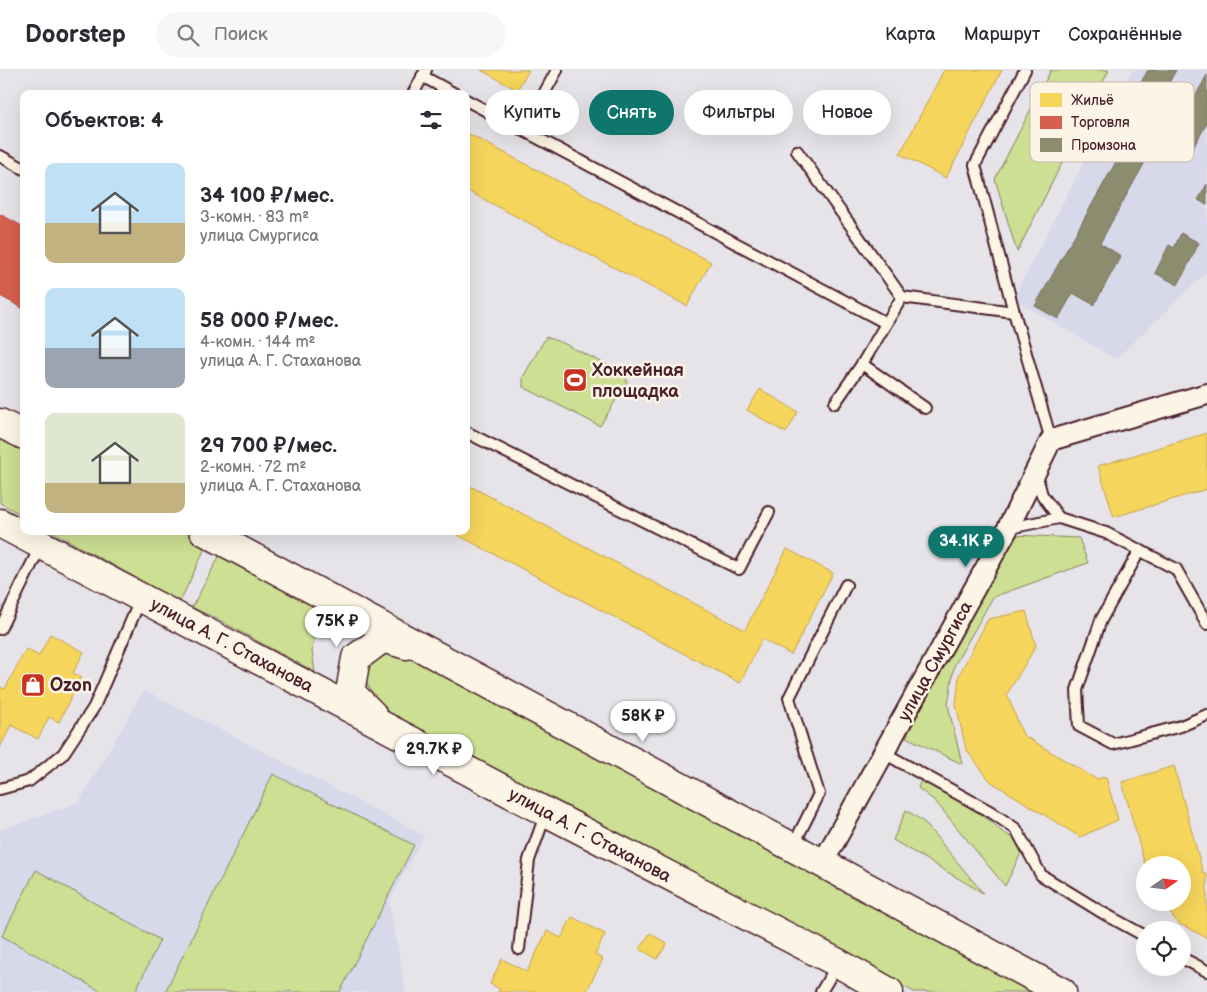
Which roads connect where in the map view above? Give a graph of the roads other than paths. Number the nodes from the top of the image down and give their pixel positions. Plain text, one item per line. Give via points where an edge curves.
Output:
1 (557, 70) edge
2 (1025, 70) edge
3 (424, 73) edge
4 (415, 90) edge
5 (449, 90) edge
6 (546, 90) edge
7 (470, 102) edge
8 (485, 110) edge
9 (533, 135) edge
10 (797, 151) dead end
11 (0, 156) edge
12 (20, 167) edge
13 (902, 297) junction
14 (1014, 312) junction
15 (886, 323) junction
16 (862, 364) junction
17 (1207, 394) edge
18 (835, 403) dead end
19 (925, 408) dead end
20 (0, 423) edge
21 (20, 433) edge
22 (470, 434) edge
23 (1051, 440) junction
24 (1036, 472) junction
25 (768, 512) dead end
26 (1059, 518) junction
27 (0, 523) edge
28 (1008, 528) junction
29 (20, 533) edge
30 (23, 535) edge
31 (211, 535) edge
32 (41, 544) junction
33 (1140, 550) junction
34 (846, 585) dead end
35 (142, 597) junction
36 (1207, 624) edge
37 (0, 629) edge
38 (425, 651) junction
39 (1207, 716) edge
40 (383, 724) junction
41 (884, 753) junction
42 (0, 789) edge
43 (546, 812) junction
44 (793, 847) junction
45 (822, 864) junction
46 (1136, 931) edge
47 (519, 949) dead end
48 (838, 963) junction
49 (1191, 963) edge
50 (1207, 971) edge
51 (821, 992) edge
52 (889, 992) edge
53 (1062, 992) edge

1 - 6 lane
2 - 14 lane via 975,166
3 - 4 lane
3 - 5 lane
7 - 8 lane
9 - 15 lane
10 - 13 lane
11 - 12 lane
13 - 14 lane
13 - 15 lane
14 - 23 lane
15 - 16 lane
16 - 18 lane
16 - 19 lane
17 - 23 street
20 - 21 main road
22 - 25 lane via 739,569
23 - 24 street, улица Смургиса
24 - 26 lane via 1042,495
24 - 28 street, улица Смургиса
26 - 28 lane
26 - 33 lane via 1106,533
27 - 29 main road, улица А. Г. Стаханова
28 - 41 street, улица Смургиса
30 - 32 main road, улица А. Г. Стаханова
31 - 38 main road
32 - 35 main road, улица А. Г. Стаханова
32 - 37 lane
33 - 36 lane via 1176,570
33 - 39 lane via 1101,620 1077,690 1079,726 1113,744
34 - 44 lane via 789,698 819,794
35 - 40 main road, улица А. Г. Стаханова
35 - 42 lane via 94,706 63,754 29,782
38 - 40 main road via 382,638 356,658 350,692
38 - 44 main road
40 - 43 main road, улица А. Г. Стаханова
41 - 45 street, улица Смургиса
41 - 46 lane via 1016,829 1041,874
43 - 47 lane via 530,860
43 - 48 main road, улица А. Г. Стаханова
44 - 45 main road
45 - 53 main road
48 - 51 lane
48 - 52 main road, улица А. Г. Стаханова
49 - 50 lane

